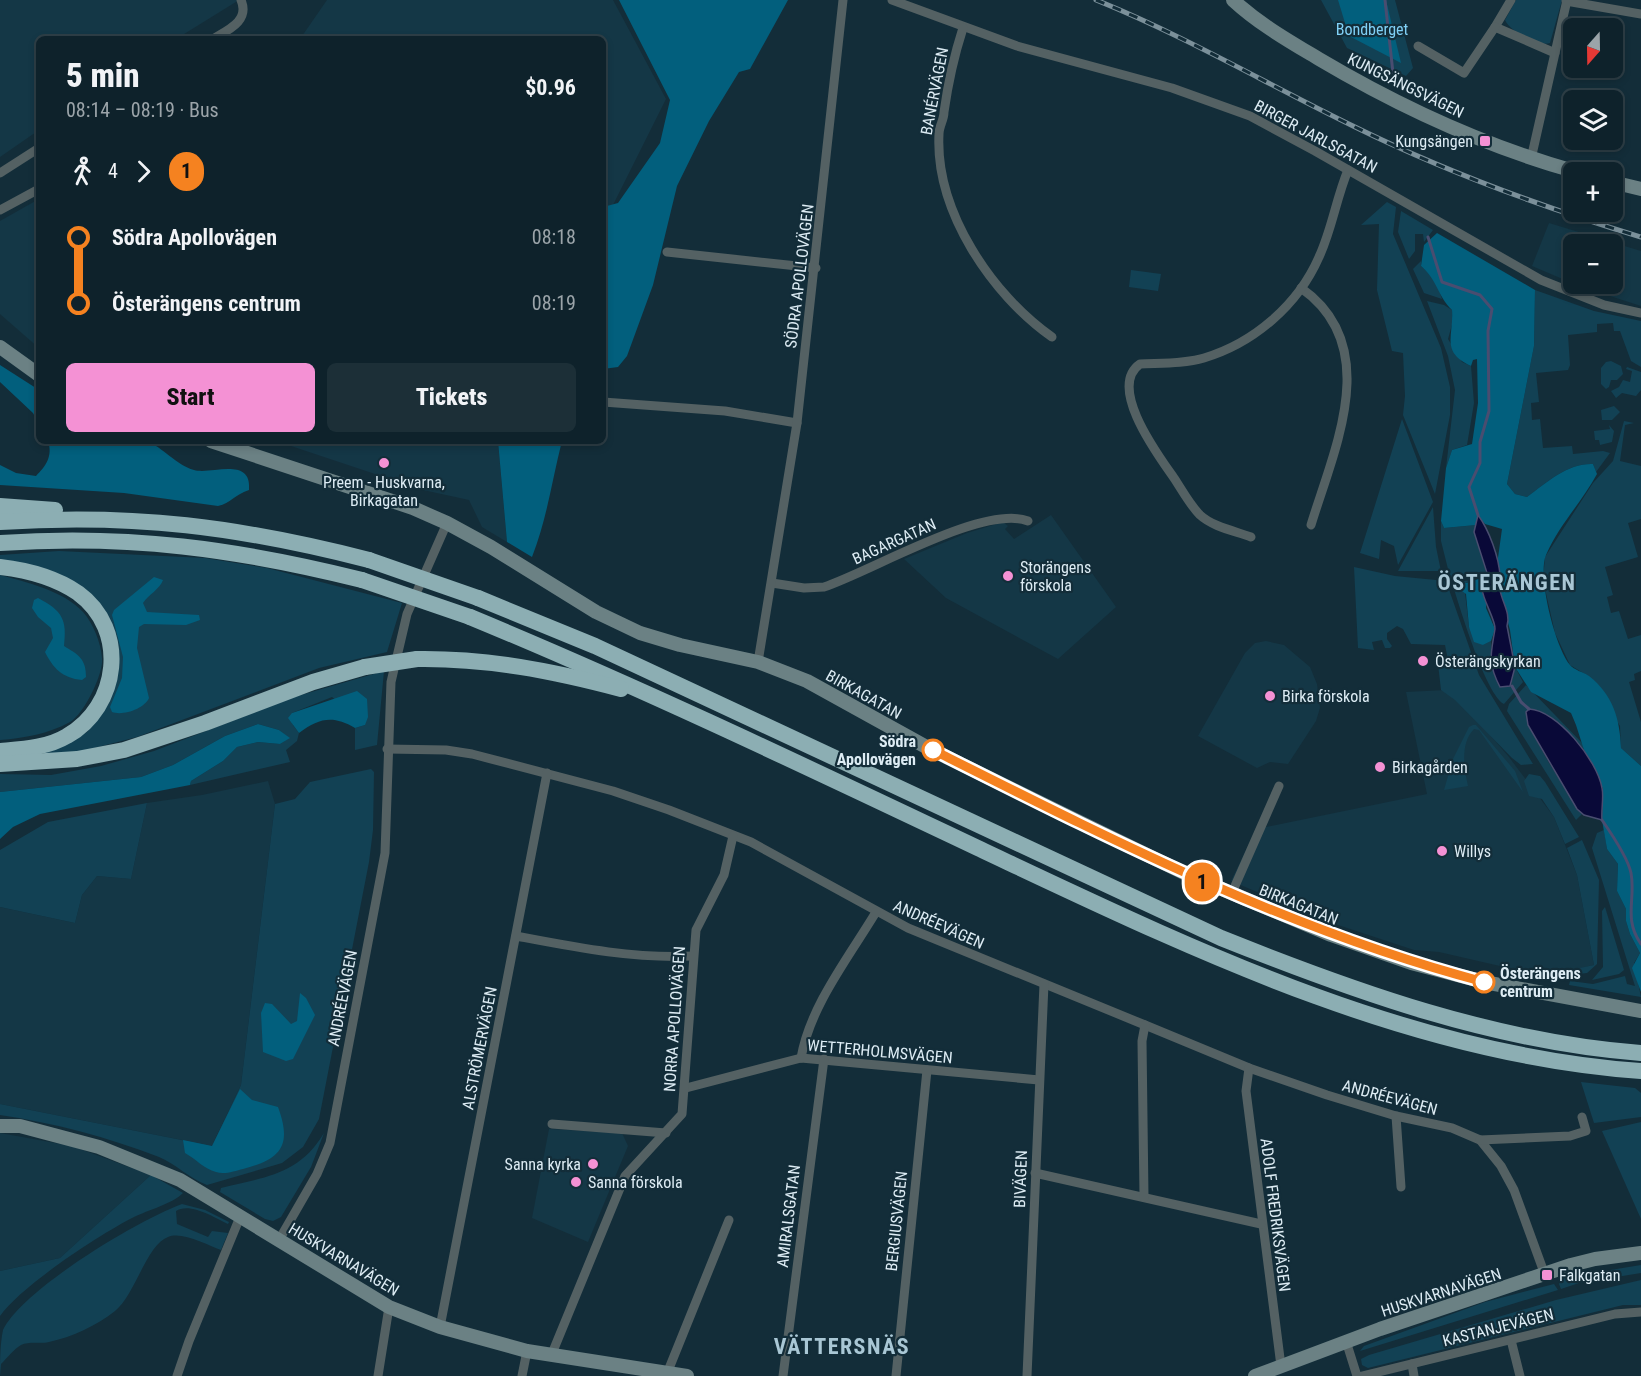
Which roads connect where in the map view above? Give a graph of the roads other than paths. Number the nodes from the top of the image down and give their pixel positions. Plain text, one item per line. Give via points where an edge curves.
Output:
1 (241, 0) edge
2 (843, 0) edge
3 (892, 0) edge
4 (1233, 0) edge
5 (1511, 0) edge
6 (1566, 1) edge
7 (1641, 14) edge
8 (1495, 27) junction
9 (963, 28) junction
10 (218, 36) edge
11 (1418, 46) dead end
12 (1555, 53) junction
13 (36, 149) edge
14 (1531, 159) junction
15 (1563, 168) edge
16 (1348, 170) junction
17 (0, 173) edge
18 (1623, 185) edge
19 (1641, 189) edge
20 (36, 191) edge
21 (0, 210) edge
22 (668, 252) dead end
23 (816, 268) junction
24 (1301, 288) junction
25 (1641, 313) edge
26 (1052, 338) dead end
27 (0, 347) edge
28 (36, 373) edge
29 (606, 402) edge
30 (796, 423) junction
31 (220, 444) edge
32 (0, 506) edge
33 (109, 518) junction
34 (1028, 521) dead end
35 (0, 522) edge
36 (447, 523) junction
37 (1311, 525) dead end
38 (1251, 537) dead end
39 (0, 543) edge
40 (0, 567) edge
41 (772, 583) junction
42 (758, 662) junction
43 (712, 722) junction
44 (387, 748) junction
45 (0, 751) edge
46 (0, 764) edge
47 (547, 773) junction
48 (1279, 786) dead end
49 (733, 836) junction
50 (1231, 895) junction
51 (876, 912) junction
52 (516, 936) junction
53 (693, 956) junction
54 (1044, 984) junction
55 (1641, 1011) edge
56 (1145, 1025) junction
57 (1641, 1053) edge
58 (801, 1058) junction
59 (824, 1059) junction
60 (1249, 1068) junction
61 (927, 1070) junction
62 (1641, 1071) edge
63 (1039, 1080) junction
64 (686, 1088) junction
65 (1396, 1116) junction
66 (1582, 1118) dead end
67 (552, 1124) dead end
68 (0, 1126) edge
69 (666, 1133) junction
70 (1480, 1140) junction
71 (1035, 1173) junction
72 (1401, 1187) dead end
73 (1144, 1197) junction
74 (240, 1217) junction
75 (729, 1220) dead end
76 (1262, 1224) junction
77 (279, 1240) junction
78 (1641, 1253) edge
79 (1545, 1275) junction
80 (389, 1307) junction
81 (1641, 1312) edge
82 (440, 1327) junction
83 (1511, 1340) junction
84 (1346, 1341) junction
85 (526, 1351) junction
86 (551, 1356) junction
87 (1412, 1364) junction
88 (1281, 1366) junction
89 (666, 1375) edge
90 (177, 1376) edge
91 (378, 1376) edge
92 (522, 1376) edge
93 (687, 1376) edge
94 (783, 1376) edge
95 (896, 1376) edge
96 (1027, 1376) edge
97 (1255, 1376) edge
98 (1357, 1376) edge
99 (1362, 1376) edge
100 (1414, 1376) edge
101 (1520, 1376) edge

1 - 10 street via 243,15 239,22
2 - 23 street, SÖDRA APOLLOVÄGEN
3 - 9 street, BIRGER JARLSGATAN
4 - 14 street, KUNGSÄNGSVÄGEN via 1276,33 1357,81
5 - 8 street
6 - 7 street
6 - 12 street
8 - 11 street via 1464,73
8 - 12 street
9 - 16 street, BIRGER JARLSGATAN via 1228,108 1273,127
9 - 26 street, BANÉRVÄGEN via 938,132 949,194 969,243 987,272 1014,307
12 - 14 street
13 - 17 street
14 - 15 street, KUNGSÄNGSVÄGEN
16 - 24 street via 1335,201 1326,240
16 - 25 street, BIRGER JARLSGATAN via 1541,280 1604,305
18 - 19 street
20 - 21 street
22 - 23 street
23 - 30 street, SÖDRA APOLLOVÄGEN
24 - 37 street via 1334,321 1345,355 1348,387 1344,418
24 - 38 street via 1272,320 1241,341 1204,358 1140,364 1133,369 1130,388 1137,419 1195,509 1213,523
27 - 28 street
29 - 30 street via 725,411
30 - 41 street, SÖDRA APOLLOVÄGEN
31 - 36 street, BIRKAGATAN
32 - 33 highway
33 - 35 highway
33 - 57 highway, bridge via 215,527 292,541 369,560 478,598 595,646 1211,933 1301,970 1470,1023 1556,1042
34 - 41 street, BAGARGATAN via 1013,517 949,533 824,587
36 - 42 street, BIRKAGATAN via 596,612 640,633
36 - 44 street, ANDRÉEVÄGEN via 398,643
39 - 43 highway, bridge via 108,540 210,548 287,561 362,580 470,617
40 - 45 highway via 34,573 79,594 95,611 112,648 109,686 85,723 46,745
41 - 42 street, SÖDRA APOLLOVÄGEN
42 - 50 street, BIRKAGATAN via 814,685 930,749
43 - 46 highway, bridge via 620,689 539,669 495,661 417,659 365,667 313,682 124,750 77,759
43 - 62 highway via 1055,884 1294,987 1465,1041 1553,1060
44 - 47 street, ANDRÉEVÄGEN via 446,750
44 - 77 street, ANDRÉEVÄGEN via 385,853 336,1118 317,1174
47 - 49 street, ANDRÉEVÄGEN via 658,806
47 - 52 street, ALSTRÖMERVÄGEN
48 - 50 street
49 - 51 street, ANDRÉEVÄGEN via 751,842
49 - 53 street, NORRA APOLLOVÄGEN via 724,875 696,930
50 - 55 street, BIRKAGATAN via 1411,963 1509,987
51 - 54 street, ANDRÉEVÄGEN
51 - 58 street via 824,998 804,1040
52 - 53 street via 583,949
52 - 82 street, ALSTRÖMERVÄGEN
53 - 64 street, NORRA APOLLOVÄGEN
54 - 56 street, ANDRÉEVÄGEN
54 - 63 street, BIVÄGEN
56 - 60 street, ANDRÉEVÄGEN
56 - 73 street
58 - 59 street, WETTERHOLMSVÄGEN
58 - 64 street, WETTERHOLMSVÄGEN
59 - 61 street, WETTERHOLMSVÄGEN
59 - 94 street, AMIRALSGATAN
60 - 65 street, ANDRÉEVÄGEN
60 - 76 street, ADOLF FREDRIKSVÄGEN via 1246,1091
61 - 63 street, WETTERHOLMSVÄGEN
61 - 95 street, BERGIUSVÄGEN
63 - 71 street, BIVÄGEN
64 - 69 street, NORRA APOLLOVÄGEN via 682,1114
65 - 70 street, ANDRÉEVÄGEN via 1452,1128
65 - 72 street
66 - 70 street, ANDRÉEVÄGEN via 1586,1131 1570,1136
67 - 69 street
68 - 74 street, HUSKVARNAVÄGEN via 20,1126 99,1147 180,1180
69 - 86 street, NORRA APOLLOVÄGEN via 625,1176
70 - 79 street, ANDRÉEVÄGEN via 1514,1190
71 - 73 street
71 - 96 street, BIVÄGEN
73 - 76 street
74 - 77 street, HUSKVARNAVÄGEN
74 - 90 street
75 - 89 street
76 - 88 street, ADOLF FREDRIKSVÄGEN
77 - 80 street, HUSKVARNAVÄGEN
78 - 79 street, HUSKVARNAVÄGEN via 1595,1258
79 - 84 street, HUSKVARNAVÄGEN
80 - 82 street, HUSKVARNAVÄGEN
80 - 91 street
81 - 83 street, KASTANJEVÄGEN via 1615,1314
82 - 85 street, HUSKVARNAVÄGEN
83 - 87 street, KASTANJEVÄGEN
83 - 101 street
84 - 88 street, HUSKVARNAVÄGEN
84 - 98 street
85 - 86 street, HUSKVARNAVÄGEN
85 - 92 street
86 - 89 street, HUSKVARNAVÄGEN
87 - 99 street, KASTANJEVÄGEN
87 - 100 street
88 - 97 street, HUSKVARNAVÄGEN
89 - 93 street, HUSKVARNAVÄGEN

